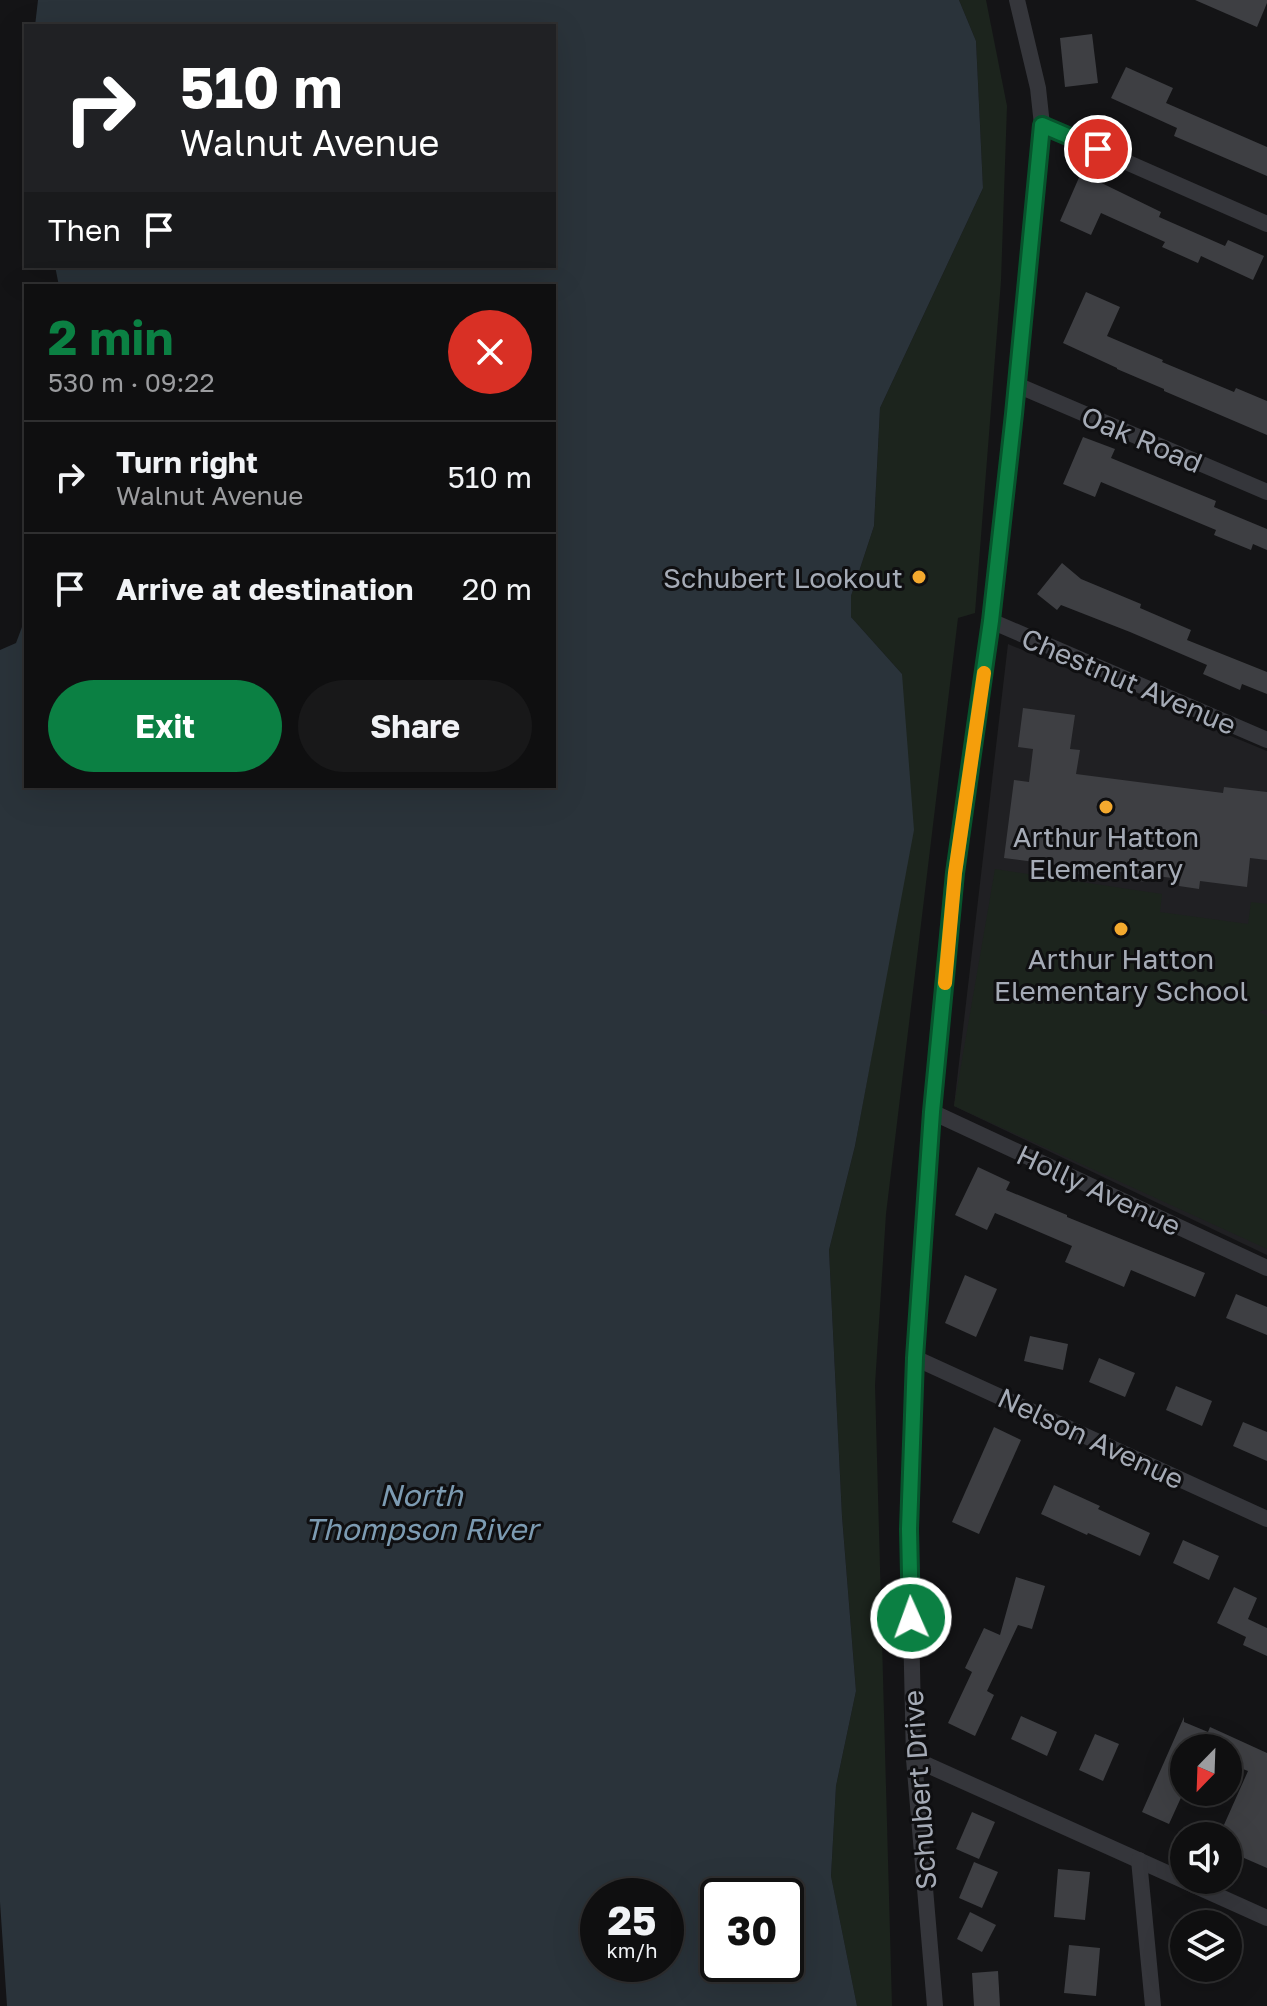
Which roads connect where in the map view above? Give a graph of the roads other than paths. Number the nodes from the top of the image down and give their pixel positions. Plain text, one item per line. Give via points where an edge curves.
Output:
1 (1017, 0) edge
2 (1042, 125) junction
3 (1267, 224) edge
4 (1017, 385) junction
5 (1267, 492) edge
6 (991, 621) junction
7 (1267, 740) edge
8 (932, 1112) junction
9 (1267, 1268) edge
10 (915, 1358) junction
11 (1267, 1519) edge
12 (914, 1759) junction
13 (1139, 1860) junction
14 (1267, 1918) edge
15 (935, 2006) edge
16 (1153, 2006) edge

1 - 2 street, Schubert Drive
2 - 3 street
2 - 4 street, Schubert Drive
4 - 5 street, Oak Road
4 - 6 street, Schubert Drive
6 - 7 street, Chestnut Avenue
6 - 8 street, Schubert Drive via 955,873
8 - 9 street, Holly Avenue
8 - 10 street, Schubert Drive
10 - 11 street, Nelson Avenue
10 - 12 street, Schubert Drive via 909,1529
12 - 13 street
12 - 15 street, Schubert Drive
13 - 14 street
13 - 16 street

